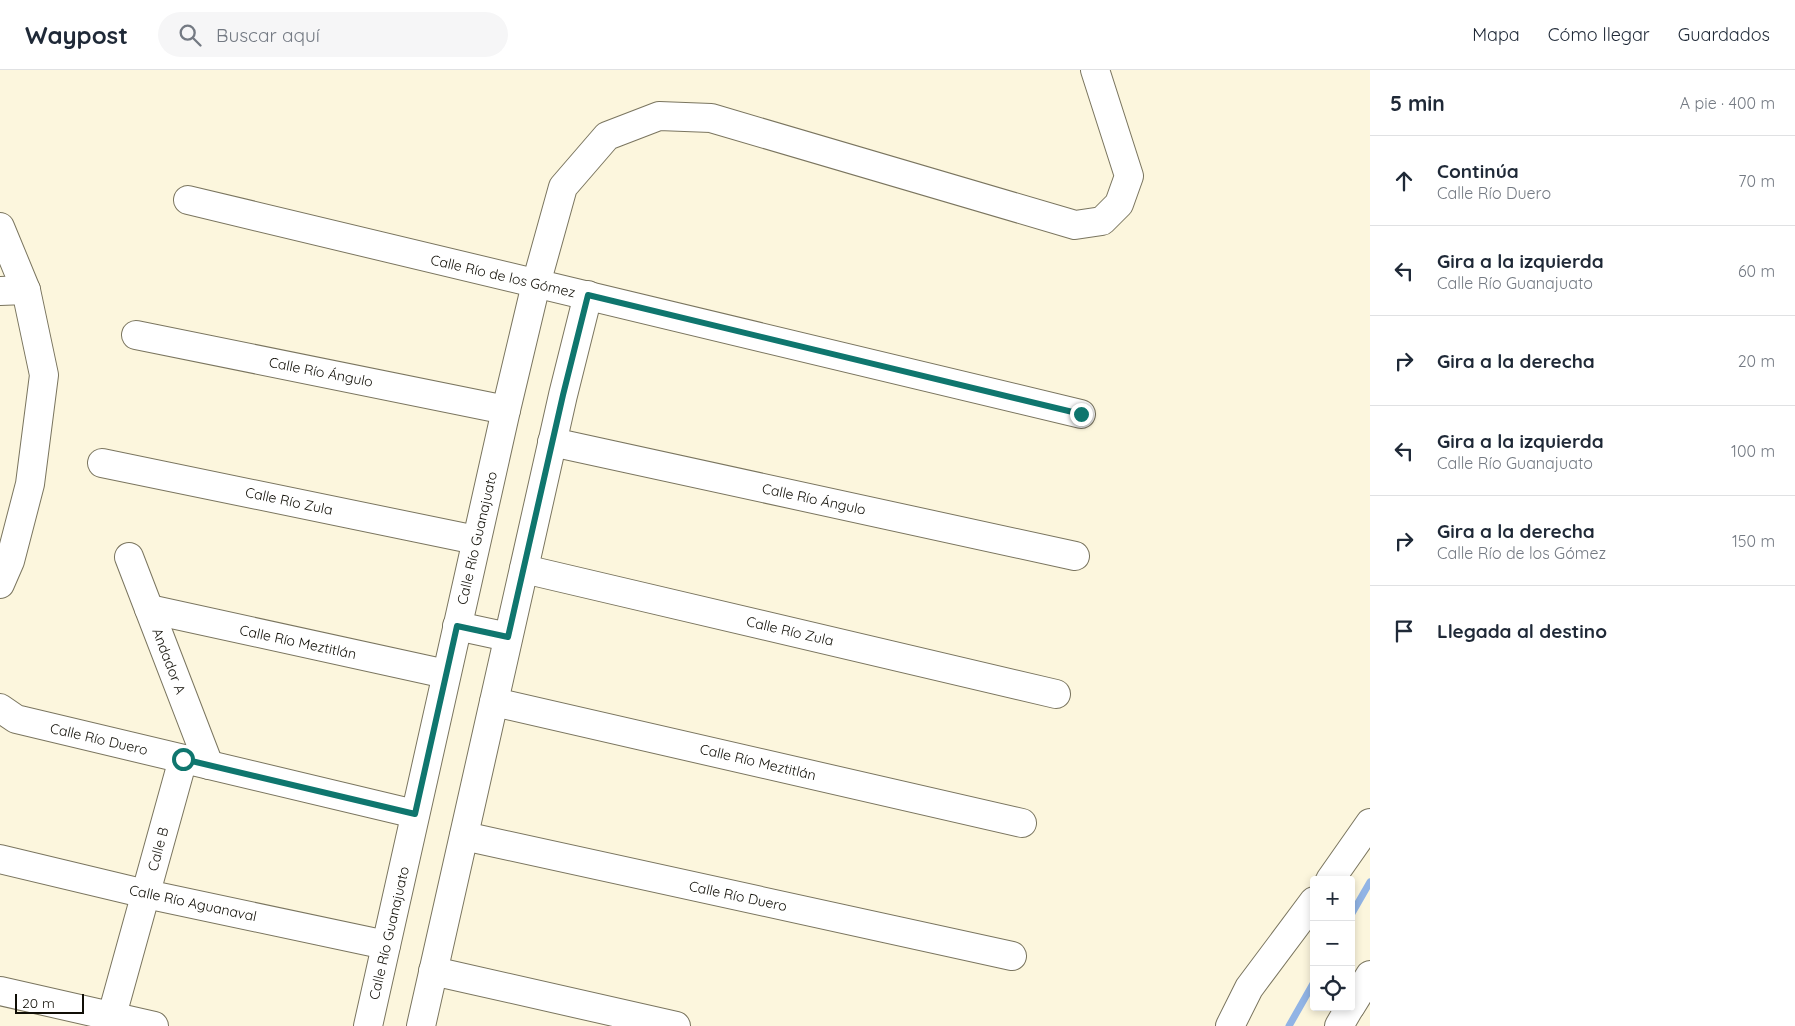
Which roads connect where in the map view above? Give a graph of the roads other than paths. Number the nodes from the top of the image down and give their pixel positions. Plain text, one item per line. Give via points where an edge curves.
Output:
1 (1095, 70) edge
2 (188, 200) dead end
3 (0, 227) edge
4 (536, 284) junction
5 (13, 291) edge
6 (588, 295) junction
7 (136, 335) dead end
8 (506, 410) junction
9 (1081, 414) dead end
10 (552, 442) junction
11 (102, 463) dead end
12 (476, 540) junction
13 (1075, 556) dead end
14 (129, 557) dead end
15 (524, 569) junction
16 (0, 584) edge
17 (149, 609) junction
18 (457, 626) junction
19 (508, 637) junction
20 (446, 674) junction
21 (1056, 694) dead end
22 (494, 702) junction
23 (8, 714) edge
24 (196, 762) junction
25 (415, 814) junction
26 (1022, 823) dead end
27 (1370, 823) edge
28 (464, 836) junction
29 (0, 859) edge
30 (1333, 876) edge
31 (146, 894) junction
32 (1310, 906) edge
33 (386, 945) junction
34 (1012, 956) dead end
35 (433, 971) junction
36 (1370, 975) edge
37 (0, 991) edge
38 (1355, 999) edge
39 (1348, 1011) edge
40 (110, 1021) edge
41 (154, 1026) edge
42 (368, 1026) edge
43 (421, 1026) edge
44 (676, 1026) edge
45 (1230, 1026) edge
46 (1339, 1026) edge

1 - 4 street, Calle Río Guanajuato via 1129,176 1119,204 1102,221 1075,225 711,118 659,116 607,136 563,187
2 - 4 street, Calle Río de los Gómez
3 - 5 street
4 - 6 street, Calle Río de los Gómez
4 - 8 street, Calle Río Guanajuato
5 - 16 street via 44,375 30,484 10,562
6 - 9 street, Calle Río de los Gómez
6 - 10 street
7 - 8 street, Calle Río Ángulo
8 - 12 street, Calle Río Guanajuato
10 - 13 street, Calle Río Ángulo
10 - 15 street
11 - 12 street, Calle Río Zula
12 - 18 street, Calle Río Guanajuato
14 - 17 street, Andador A
15 - 19 street
15 - 21 street, Calle Río Zula
17 - 20 street, Calle Río Meztitlán
17 - 24 street, Andador A
18 - 19 street
18 - 20 street, Calle Río Guanajuato
19 - 22 street
20 - 25 street, Calle Río Guanajuato
22 - 26 street, Calle Río Meztitlán
22 - 28 street
23 - 24 street, Calle Río Duero
24 - 25 street, Calle Río Duero
24 - 31 street, Calle B
25 - 33 street, Calle Río Guanajuato
27 - 30 street
28 - 34 street, Calle Río Duero
28 - 35 street
29 - 31 street, Calle Río Aguanaval
31 - 33 street, Calle Río Aguanaval
31 - 40 street, Calle B
32 - 45 street via 1249,988
33 - 42 street, Calle Río Guanajuato
35 - 43 street
35 - 44 street
36 - 38 street
37 - 40 street
39 - 46 street
40 - 41 street

